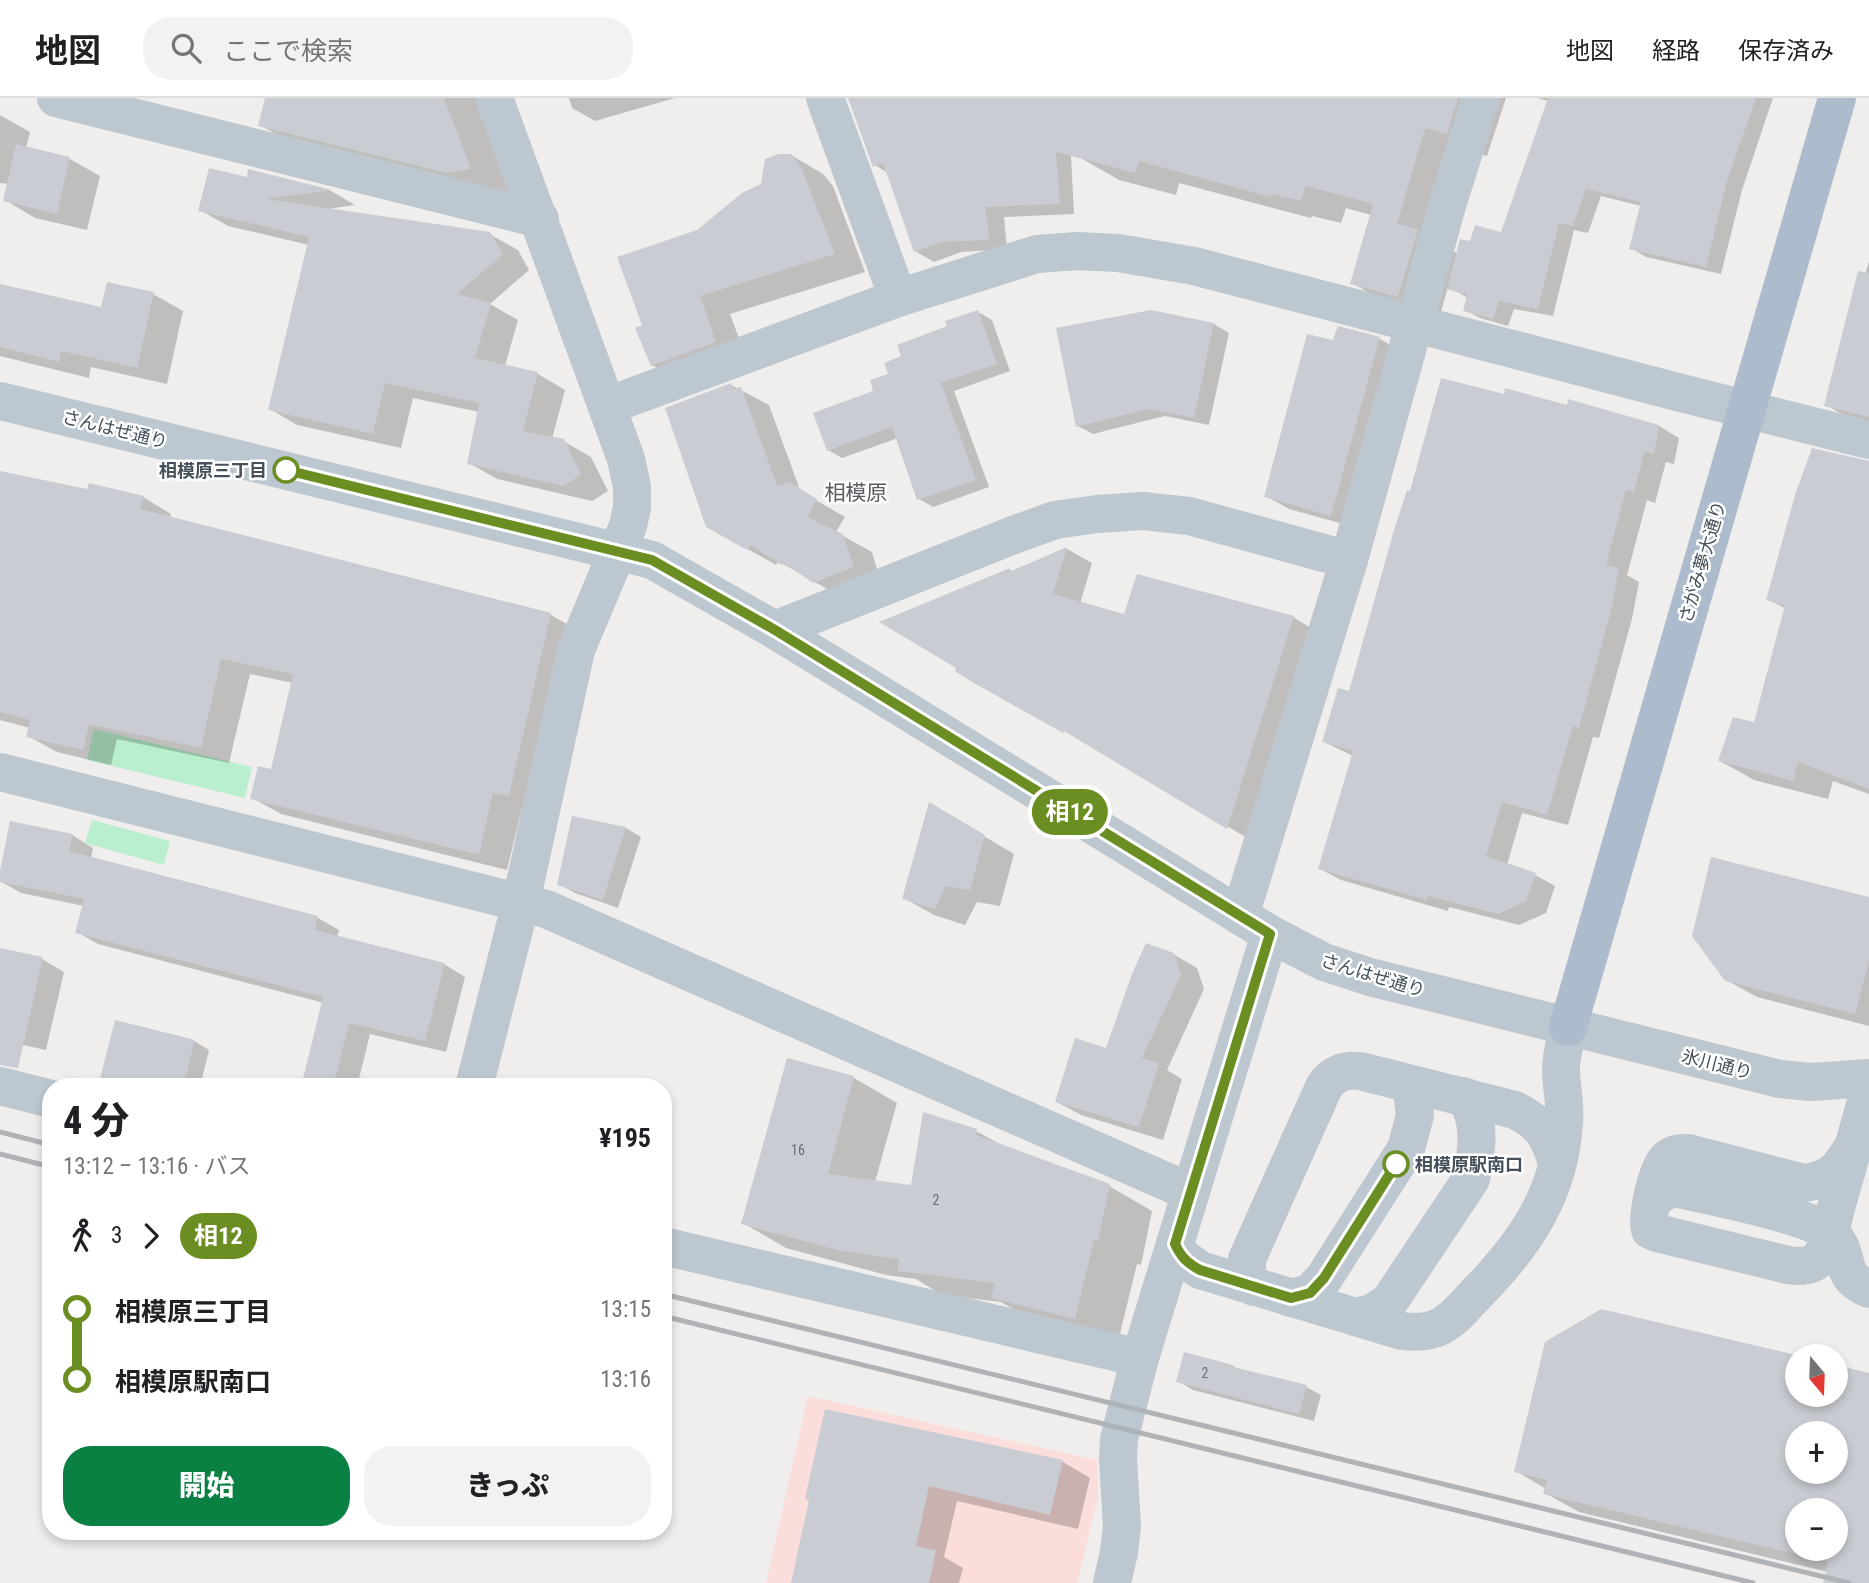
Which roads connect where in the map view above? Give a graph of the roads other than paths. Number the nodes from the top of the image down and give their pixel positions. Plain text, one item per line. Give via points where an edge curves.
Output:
1 (56, 98) edge
2 (495, 98) edge
3 (825, 98) edge
4 (1481, 98) edge
5 (1837, 98) edge
6 (540, 219) junction
7 (898, 298) junction
8 (1415, 324) junction
9 (0, 401) edge
10 (607, 406) junction
11 (1747, 408) junction
12 (1869, 440) edge
13 (619, 550) junction
14 (1349, 560) junction
15 (775, 630) junction
16 (0, 772) edge
17 (520, 902) junction
18 (1255, 925) junction
19 (1568, 1027) junction
20 (476, 1078) edge
21 (1869, 1078) edge
22 (1411, 1084) junction
23 (0, 1086) edge
24 (1869, 1091) edge
25 (1464, 1096) junction
26 (42, 1097) edge
27 (1854, 1143) junction
28 (1557, 1164) junction
29 (1191, 1192) junction
30 (1829, 1233) junction
31 (1175, 1244) junction
32 (672, 1248) edge
33 (1254, 1287) junction
34 (1869, 1289) edge
35 (1291, 1298) junction
36 (1356, 1317) junction
37 (1140, 1358) junction
38 (1112, 1583) edge

1 - 6 street
2 - 6 street
3 - 7 street
4 - 8 street
5 - 11 main road, さがみ夢大通り
6 - 10 street
7 - 8 street via 1037,254 1104,252 1194,266
7 - 10 street
8 - 11 street
8 - 14 street
9 - 13 street, さんはぜ通り
10 - 13 street via 632,487 632,506
11 - 12 street
11 - 19 main road, さがみ夢大通り
13 - 15 street, さんはぜ通り via 652,560
13 - 17 street via 576,650
14 - 15 street via 1189,516 1143,511 1097,514 1055,520 1016,534
14 - 18 street
15 - 18 street, さんはぜ通り
16 - 17 street
17 - 20 street
17 - 29 street via 546,909
18 - 19 street, さんはぜ通り via 1324,962 1370,977
18 - 29 street
19 - 21 street, 氷川通り via 1780,1079
19 - 28 street via 1561,1069 1564,1124
22 - 25 street
22 - 33 street via 1360,1071 1345,1070 1329,1078 1247,1259 1247,1274
22 - 35 street via 1415,1115 1406,1149 1324,1278 1310,1293
23 - 26 street
24 - 27 street
25 - 28 street via 1530,1118 1546,1133
25 - 36 street via 1475,1118 1471,1179 1389,1302
27 - 30 street
27 - 30 street via 1840,1168 1822,1180 1804,1183 1675,1153 1661,1167 1648,1223 1657,1233 1800,1267 1822,1255
28 - 36 street via 1546,1203 1532,1228 1481,1290 1438,1329 1402,1331
29 - 31 street
30 - 34 street via 1843,1253 1847,1273
31 - 33 street via 1181,1256 1200,1270
31 - 37 street
32 - 37 street
33 - 35 street
35 - 36 street
37 - 38 street via 1119,1439 1122,1526

